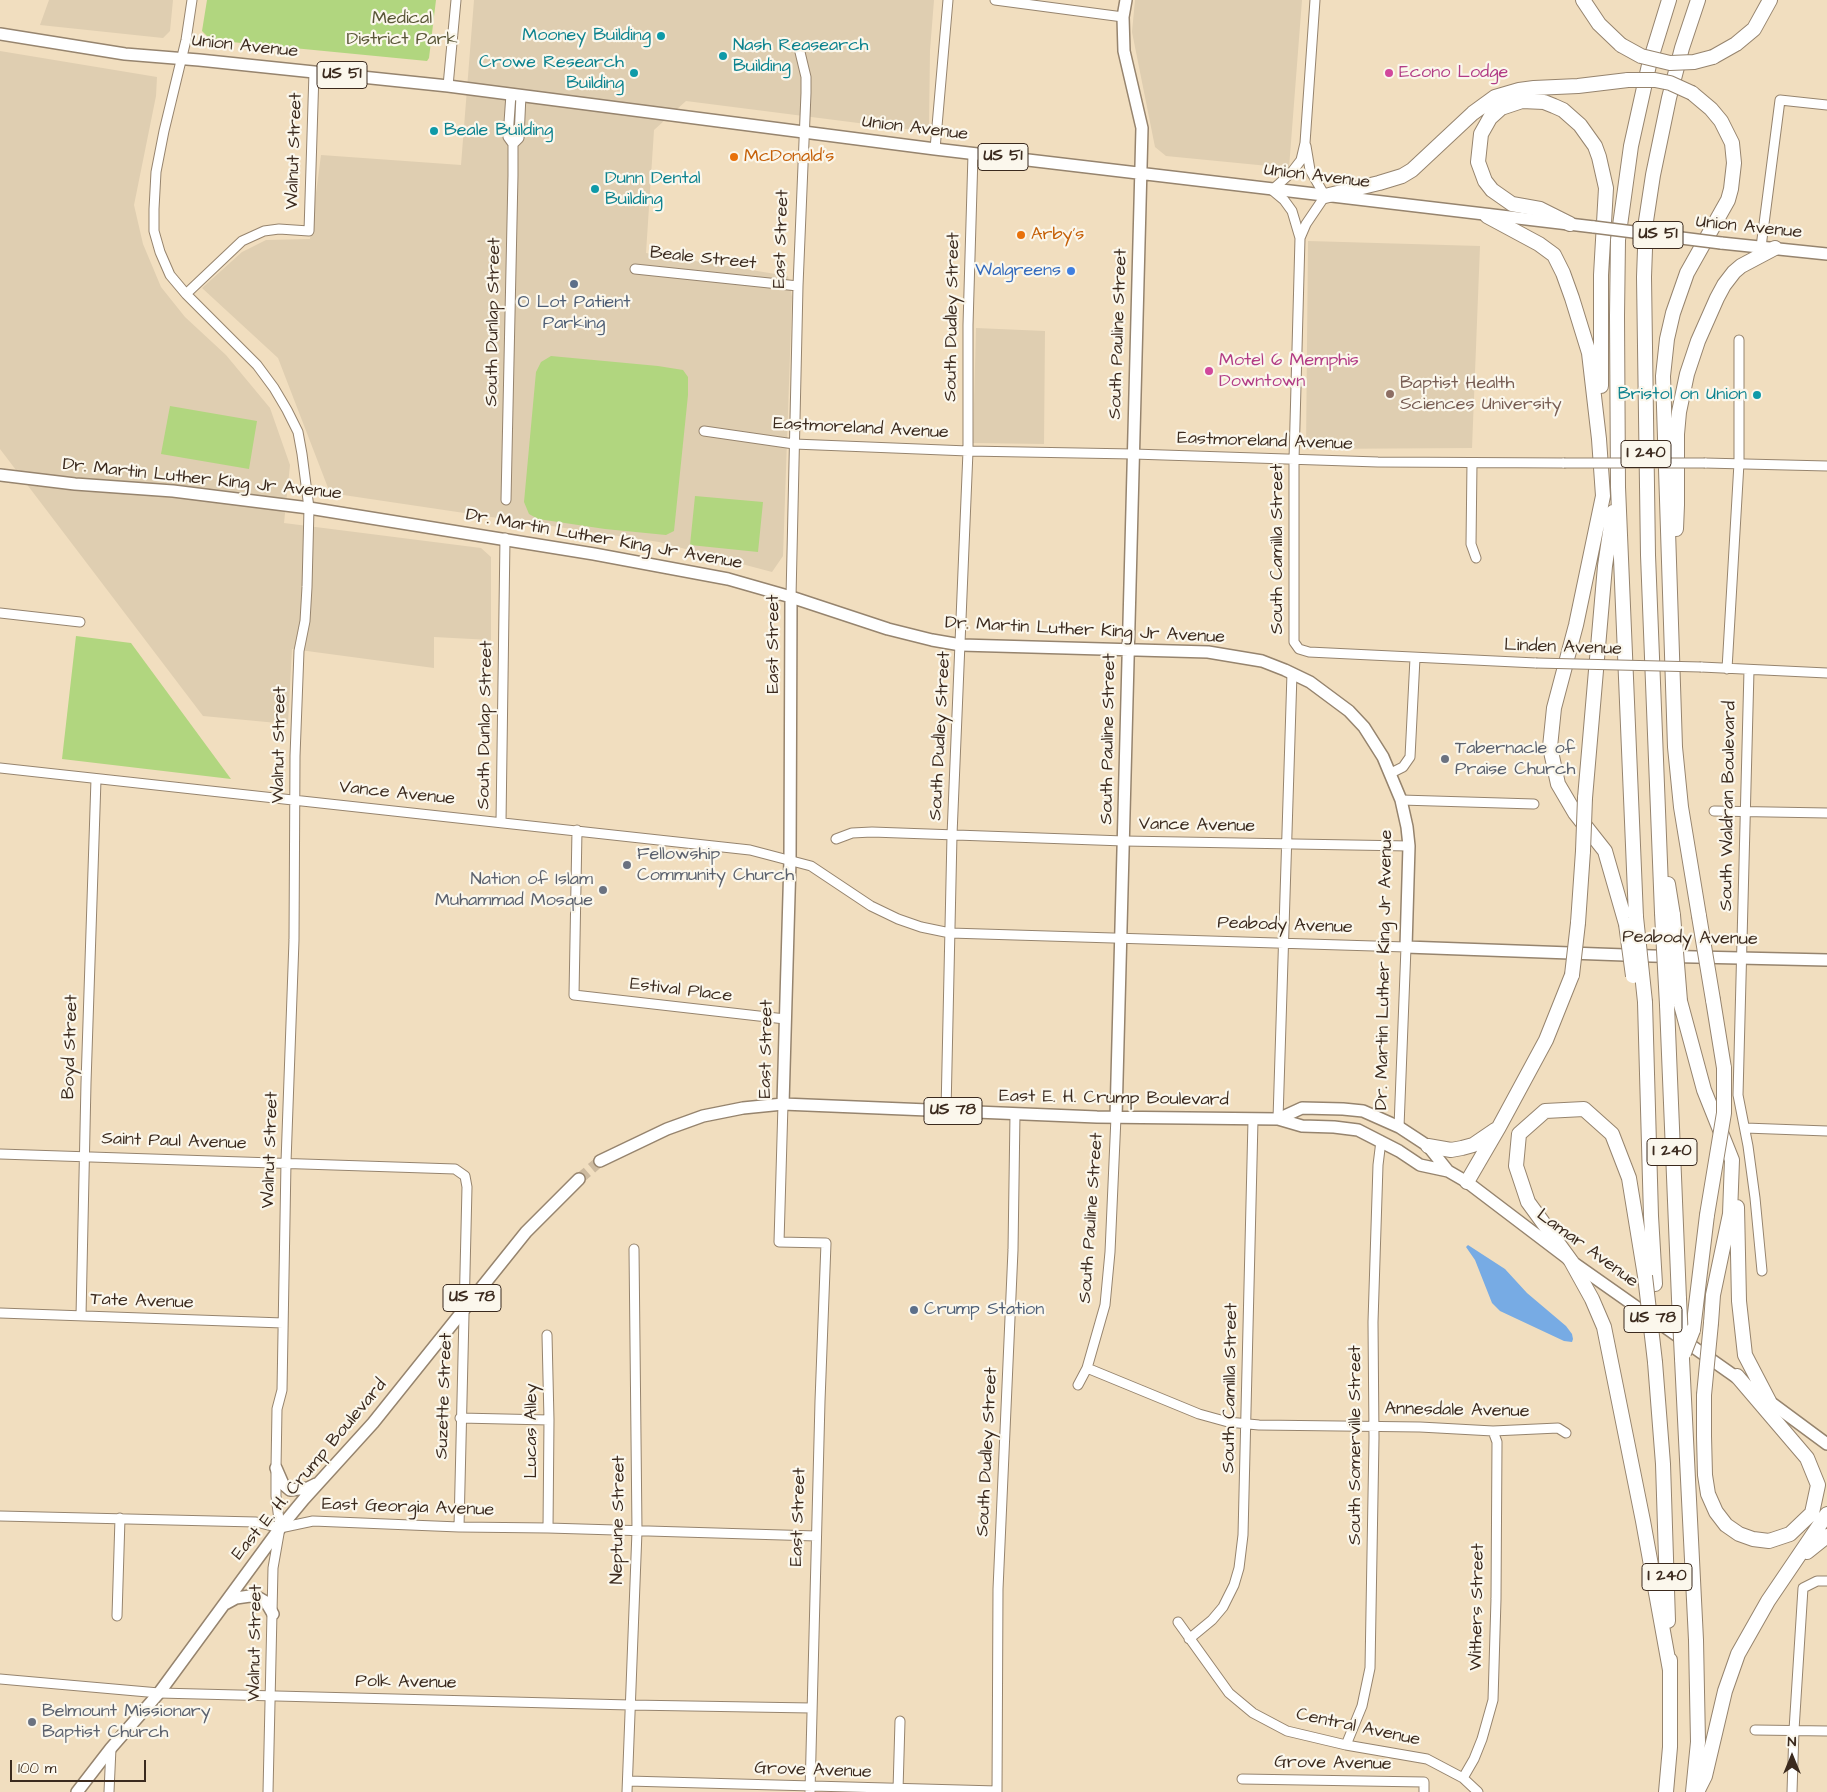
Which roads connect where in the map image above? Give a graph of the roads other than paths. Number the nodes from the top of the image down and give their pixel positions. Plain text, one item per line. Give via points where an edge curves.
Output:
1 (192, 0) edge
2 (456, 0) edge
3 (948, 0) edge
4 (995, 0) edge
5 (1126, 0) edge
6 (1315, 0) edge
7 (1583, 0) edge
8 (1669, 0) edge
9 (1698, 0) edge
10 (1770, 0) edge
11 (1123, 17) junction
12 (0, 34) edge
13 (799, 48) dead end
14 (182, 59) junction
15 (314, 72) junction
16 (448, 86) junction
17 (516, 94) junction
18 (1827, 105) edge
19 (804, 133) junction
20 (1305, 143) junction
21 (935, 149) junction
22 (973, 154) junction
23 (1142, 174) junction
24 (1272, 190) junction
25 (1325, 196) junction
26 (1487, 216) junction
27 (1570, 224) junction
28 (1300, 238) junction
29 (1768, 248) junction
30 (1827, 254) edge
31 (635, 269) dead end
32 (798, 286) junction
33 (186, 294) junction
34 (1739, 340) dead end
35 (704, 431) dead end
36 (1599, 439) junction
37 (794, 444) junction
38 (968, 451) junction
39 (1133, 454) junction
40 (1294, 460) junction
41 (1472, 464) junction
42 (1738, 464) junction
43 (1827, 466) edge
44 (0, 475) edge
45 (1618, 487) junction
46 (506, 500) dead end
47 (309, 508) junction
48 (505, 538) junction
49 (1476, 558) dead end
50 (791, 597) junction
51 (1671, 607) junction
52 (0, 613) edge
53 (80, 622) dead end
54 (961, 645) junction
55 (1299, 649) joint
56 (1129, 650) junction
57 (1415, 658) junction
58 (1727, 669) junction
59 (1749, 670) junction
60 (1292, 673) junction
61 (1827, 673) edge
62 (0, 768) edge
63 (1391, 773) junction
64 (96, 779) junction
65 (295, 799) junction
66 (1401, 800) junction
67 (1534, 804) dead end
68 (1714, 811) dead end
69 (1745, 811) junction
70 (1827, 813) edge
71 (501, 822) junction
72 (577, 830) junction
73 (952, 835) junction
74 (836, 839) dead end
75 (1124, 841) junction
76 (1287, 843) junction
77 (1409, 846) junction
78 (790, 860) junction
79 (1667, 914) junction
80 (1631, 921) junction
81 (950, 933) junction
82 (1122, 939) junction
83 (1283, 943) junction
84 (1406, 947) junction
85 (1742, 957) junction
86 (1827, 960) edge
87 (785, 1019) junction
88 (783, 1104) junction
89 (946, 1110) junction
90 (1016, 1114) junction
91 (1116, 1117) junction
92 (1278, 1119) junction
93 (1253, 1120) junction
94 (1499, 1127) junction
95 (1399, 1128) junction
96 (1744, 1128) junction
97 (1827, 1131) edge
98 (1381, 1141) junction
99 (1428, 1146) junction
100 (0, 1154) edge
101 (85, 1156) junction
102 (1732, 1160) junction
103 (600, 1161) tunnel mouth
104 (286, 1162) junction
105 (1448, 1171) junction
106 (465, 1176) joint
107 (578, 1179) tunnel mouth
108 (1467, 1182) junction
109 (634, 1249) dead end
110 (1570, 1261) junction
111 (1762, 1271) dead end
112 (1650, 1280) junction
113 (464, 1307) junction
114 (0, 1313) edge
115 (82, 1316) junction
116 (283, 1323) junction
117 (547, 1335) dead end
118 (1682, 1359) junction
119 (1087, 1368) junction
120 (1737, 1376) junction
121 (1078, 1385) dead end
122 (1769, 1400) junction
123 (460, 1418) junction
124 (549, 1420) junction
125 (1247, 1424) junction
126 (1374, 1426) junction
127 (1493, 1431) junction
128 (1566, 1433) dead end
129 (1827, 1444) edge
130 (276, 1468) junction
131 (317, 1484) junction
132 (1827, 1514) edge
133 (0, 1516) edge
134 (120, 1518) junction
135 (458, 1527) junction
136 (280, 1528) junction
137 (548, 1528) junction
138 (637, 1530) junction
139 (816, 1536) junction
140 (1827, 1536) edge
141 (1798, 1558) junction
142 (1827, 1581) edge
143 (224, 1605) junction
144 (273, 1614) junction
145 (116, 1616) dead end
146 (1178, 1622) dead end
147 (1189, 1639) junction
148 (1670, 1670) junction
149 (0, 1679) edge
150 (159, 1693) junction
151 (271, 1696) junction
152 (630, 1705) junction
153 (811, 1708) junction
154 (900, 1721) dead end
155 (1755, 1730) dead end
156 (1794, 1730) junction
157 (1827, 1731) edge
158 (1346, 1745) junction
159 (111, 1748) junction
160 (1463, 1778) junction
161 (1242, 1779) dead end
162 (628, 1781) junction
163 (810, 1790) edge
164 (898, 1790) junction
165 (77, 1792) edge
166 (108, 1792) edge
167 (268, 1792) edge
168 (627, 1792) edge
169 (997, 1792) edge
170 (1424, 1792) edge
171 (1478, 1792) edge
172 (1666, 1792) edge
173 (1693, 1792) edge
174 (1697, 1792) edge
175 (1792, 1792) edge

1 - 14 street, Walnut Street
2 - 16 street
3 - 21 street
4 - 11 street
5 - 11 main road, South Pauline Street
6 - 20 street
7 - 10 highway, bridge via 1599,24 1621,45 1641,56 1670,63 1713,57 1736,44 1754,28
8 - 45 highway, I 240 via 1649,65 1630,146 1618,240
9 - 79 highway, I 240 via 1669,98 1653,175 1646,221 1644,277 1648,555 1658,813
11 - 23 main road, South Pauline Street via 1124,51 1142,128
12 - 14 main road, Union Avenue / US 51 via 126,54
13 - 19 street, East Street via 806,77
14 - 15 main road, Union Avenue / US 51
14 - 33 street, Walnut Street via 156,172 154,231 170,275
15 - 16 main road, Union Avenue / US 51
15 - 33 street, Walnut Street via 309,231 264,231 242,241
16 - 17 main road, Union Avenue / US 51
17 - 19 main road, Union Avenue / US 51
17 - 46 street, South Dunlap Street via 519,138 513,144
18 - 29 street via 1780,100
19 - 21 main road, Union Avenue / US 51
19 - 32 street, East Street
20 - 24 street via 1300,160 1291,173
20 - 25 street via 1310,170
21 - 22 main road, Union Avenue / US 51
22 - 23 main road, Union Avenue / US 51
22 - 38 street, South Dudley Street
23 - 24 main road, Union Avenue / US 51
23 - 39 main road, South Pauline Street
24 - 25 main road, Union Avenue / US 51
24 - 28 street, South Camilla Street via 1292,211
25 - 26 main road, Union Avenue / US 51
25 - 28 street, South Camilla Street
25 - 51 highway, bridge via 1402,176 1473,113 1495,97 1519,90 1655,80 1692,93 1711,109 1732,143 1734,163 1728,200 1687,273 1673,313 1664,356 1663,410
26 - 27 main road, Union Avenue / US 51
26 - 36 highway via 1548,249 1559,262 1589,353
27 - 29 main road, Union Avenue / US 51, bridge
27 - 36 highway via 1540,209 1512,204 1485,181 1478,162 1481,134 1490,118 1501,108 1522,101 1544,102 1563,110 1580,125 1599,157 1606,188 1601,275
28 - 40 street, South Camilla Street
29 - 30 main road, Union Avenue / US 51
29 - 51 highway via 1741,266 1724,285 1686,374 1677,434
31 - 32 street, Beale Street
32 - 37 street, East Street
33 - 47 street, Walnut Street via 257,365 283,402 298,432
34 - 42 street
35 - 37 street, Eastmoreland Avenue
36 - 80 highway via 1602,496 1576,625 1554,708 1550,747 1558,784 1575,813 1605,851
37 - 38 street, Eastmoreland Avenue
37 - 50 street, East Street
38 - 39 street, Eastmoreland Avenue
38 - 54 street, South Dudley Street
39 - 40 street, Eastmoreland Avenue
39 - 56 main road, South Pauline Street
40 - 41 street, Eastmoreland Avenue
40 - 55 street, South Camilla Street via 1294,642
41 - 42 street, Eastmoreland Avenue, bridge
41 - 49 street via 1470,544
42 - 43 street, Eastmoreland Avenue
42 - 58 street
44 - 47 main road, Dr. Martin Luther King Jr Avenue
45 - 80 highway, I 240
45 - 94 highway, bridge via 1607,539 1572,975 1546,1040
47 - 48 main road, Dr. Martin Luther King Jr Avenue
47 - 65 street, Walnut Street via 305,621 299,651
48 - 50 main road, Dr. Martin Luther King Jr Avenue via 703,573
48 - 71 street, South Dunlap Street
50 - 54 main road, Dr. Martin Luther King Jr Avenue via 888,629
50 - 78 main road, East Street
51 - 118 highway, bridge via 1675,747 1681,806 1724,1068 1724,1113 1693,1330
52 - 53 street
54 - 56 main road, Dr. Martin Luther King Jr Avenue
54 - 73 street, South Dudley Street
55 - 57 street, Linden Avenue
56 - 60 main road, Dr. Martin Luther King Jr Avenue via 1208,652 1246,657
56 - 75 main road, South Pauline Street
57 - 58 street, Linden Avenue, bridge
57 - 63 street via 1410,757 1403,767
58 - 59 street, Linden Avenue
59 - 61 street, Linden Avenue
59 - 69 street, South Waldran Boulevard
60 - 63 main road, Dr. Martin Luther King Jr Avenue via 1310,682 1364,726
60 - 76 street
62 - 64 street, Vance Avenue
63 - 66 main road, Dr. Martin Luther King Jr Avenue
64 - 65 street, Vance Avenue
64 - 101 street, Boyd Street
65 - 71 street, Vance Avenue
65 - 104 street, Walnut Street
66 - 67 street
66 - 77 main road, Dr. Martin Luther King Jr Avenue
68 - 69 street
69 - 70 street
69 - 85 street, South Waldran Boulevard
71 - 72 street, Vance Avenue
72 - 78 street, Vance Avenue via 750,850
72 - 87 street, Estival Place via 574,995
73 - 74 street, Vance Avenue via 861,832
73 - 75 street, Vance Avenue
73 - 81 street, South Dudley Street
75 - 76 street, Vance Avenue
75 - 82 main road, South Pauline Street
76 - 77 street, Vance Avenue
76 - 83 street
77 - 84 main road, Dr. Martin Luther King Jr Avenue
78 - 81 street, Peabody Avenue via 811,866 871,906 898,919
78 - 87 main road, East Street
79 - 102 highway, bridge via 1680,1001 1704,1090
79 - 118 highway, I 240, bridge via 1666,1005
80 - 112 highway, I 240, bridge via 1647,1094
81 - 82 street, Peabody Avenue
81 - 89 street, South Dudley Street
82 - 83 street, Peabody Avenue
82 - 91 main road, South Pauline Street
83 - 84 street, Peabody Avenue
83 - 92 street
84 - 85 main road, Peabody Avenue
84 - 95 street, Dr. Martin Luther King Jr Avenue
85 - 86 main road, Peabody Avenue
85 - 96 street, South Waldran Boulevard via 1738,1094
87 - 88 main road, East Street
88 - 89 main road, East E. H. Crump Boulevard / US 78
88 - 103 main road, East E. H. Crump Boulevard / US 78 via 703,1116
88 - 139 street, East Street via 780,1242 826,1243
89 - 90 main road, East E. H. Crump Boulevard / US 78
90 - 91 main road, East E. H. Crump Boulevard / US 78
90 - 169 street, South Dudley Street via 1014,1250 998,1589
91 - 93 main road, East E. H. Crump Boulevard / US 78
91 - 119 street, South Pauline Street via 1105,1305
92 - 93 main road, East E. H. Crump Boulevard / US 78
92 - 95 main road, East E. H. Crump Boulevard / US 78 via 1302,1108 1343,1109 1363,1112
92 - 98 main road, East E. H. Crump Boulevard / US 78 via 1302,1126 1358,1130
93 - 125 street, South Camilla Street
94 - 99 highway via 1473,1145 1462,1148 1451,1150
94 - 108 highway
95 - 99 main road, East E. H. Crump Boulevard / US 78
96 - 97 street
96 - 111 street, South Waldran Boulevard via 1756,1198
98 - 105 main road, East E. H. Crump Boulevard / US 78 via 1420,1165
98 - 126 street, South Somerville Street via 1373,1322
99 - 105 main road, East E. H. Crump Boulevard / US 78
100 - 101 street, Saint Paul Avenue
101 - 104 street, Saint Paul Avenue
101 - 115 street, Boyd Street
102 - 120 highway, bridge via 1730,1214 1714,1295 1704,1395 1705,1475 1708,1494 1726,1525 1739,1534 1769,1541 1790,1534 1812,1513 1818,1485 1807,1458
102 - 122 highway via 1745,1355
104 - 106 street, Saint Paul Avenue via 455,1169
104 - 116 street, Walnut Street
105 - 108 main road, Lamar Avenue / US 78
106 - 113 street, Suzette Street
107 - 113 main road, East E. H. Crump Boulevard / US 78 via 526,1232
108 - 110 main road, Lamar Avenue / US 78
109 - 138 street, Neptune Street
110 - 112 highway via 1528,1202 1516,1166 1520,1134 1545,1111 1584,1109 1612,1134 1629,1178
110 - 120 main road, Lamar Avenue / US 78
110 - 148 highway via 1604,1327
112 - 148 highway, I 240, bridge via 1663,1464
113 - 123 street, Suzette Street
113 - 131 main road, East E. H. Crump Boulevard / US 78 via 373,1423
114 - 115 street, Tate Avenue
115 - 116 street, Tate Avenue
116 - 130 street, Walnut Street
117 - 124 street, Lucas Alley
118 - 173 highway, I 240 via 1696,1640 1698,1742
119 - 121 street, South Pauline Street
119 - 125 street, Annesdale Avenue via 1198,1414
120 - 122 main road, Lamar Avenue / US 78
122 - 129 main road, Lamar Avenue / US 78
123 - 124 street
123 - 135 street, Suzette Street
124 - 137 street, Lucas Alley
125 - 126 street, Annesdale Avenue
125 - 147 street, South Camilla Street via 1239,1568 1223,1607
126 - 127 street, Annesdale Avenue
126 - 158 street, South Somerville Street via 1370,1668 1362,1706
127 - 128 street, Annesdale Avenue via 1558,1428
127 - 160 street, Withers Street via 1497,1442 1493,1700 1474,1760
130 - 131 main road via 283,1484 290,1490
130 - 136 street, Walnut Street
131 - 136 main road, East E. H. Crump Boulevard / US 78
132 - 141 highway
133 - 134 street, East Georgia Avenue
134 - 136 street, East Georgia Avenue via 256,1522
134 - 145 street
135 - 136 street, East Georgia Avenue via 313,1521
135 - 137 street, East Georgia Avenue
136 - 143 main road, East E. H. Crump Boulevard / US 78
136 - 144 street, Walnut Street via 274,1568
137 - 138 street, East Georgia Avenue
138 - 139 street, East Georgia Avenue
138 - 152 street, Neptune Street
139 - 153 street, East Street
140 - 141 highway
141 - 174 highway via 1768,1600 1738,1654 1725,1691 1705,1776
142 - 156 street via 1817,1581 1803,1588
143 - 144 main road via 236,1598 250,1596 266,1602
143 - 150 main road, East E. H. Crump Boulevard / US 78
144 - 151 street, Walnut Street
146 - 147 street, Central Avenue
147 - 158 street, Central Avenue via 1229,1693 1253,1713 1287,1731
148 - 172 highway, I 240 via 1670,1747
149 - 150 street, Polk Avenue
150 - 151 street, Polk Avenue
150 - 159 main road, East E. H. Crump Boulevard / US 78
151 - 152 street, Polk Avenue
151 - 167 street, Walnut Street
152 - 153 street, Polk Avenue
152 - 162 street, Neptune Street
153 - 163 street, East Street
154 - 164 street
155 - 156 street
156 - 157 street
156 - 175 street
158 - 160 street, Central Avenue via 1427,1759
159 - 165 main road, East E. H. Crump Boulevard / US 78
159 - 166 street
160 - 171 street, Central Avenue
161 - 170 street, Grove Avenue via 1424,1782
162 - 163 street, Grove Avenue
162 - 168 street, Neptune Street
163 - 164 street, Grove Avenue
164 - 169 street, Grove Avenue

